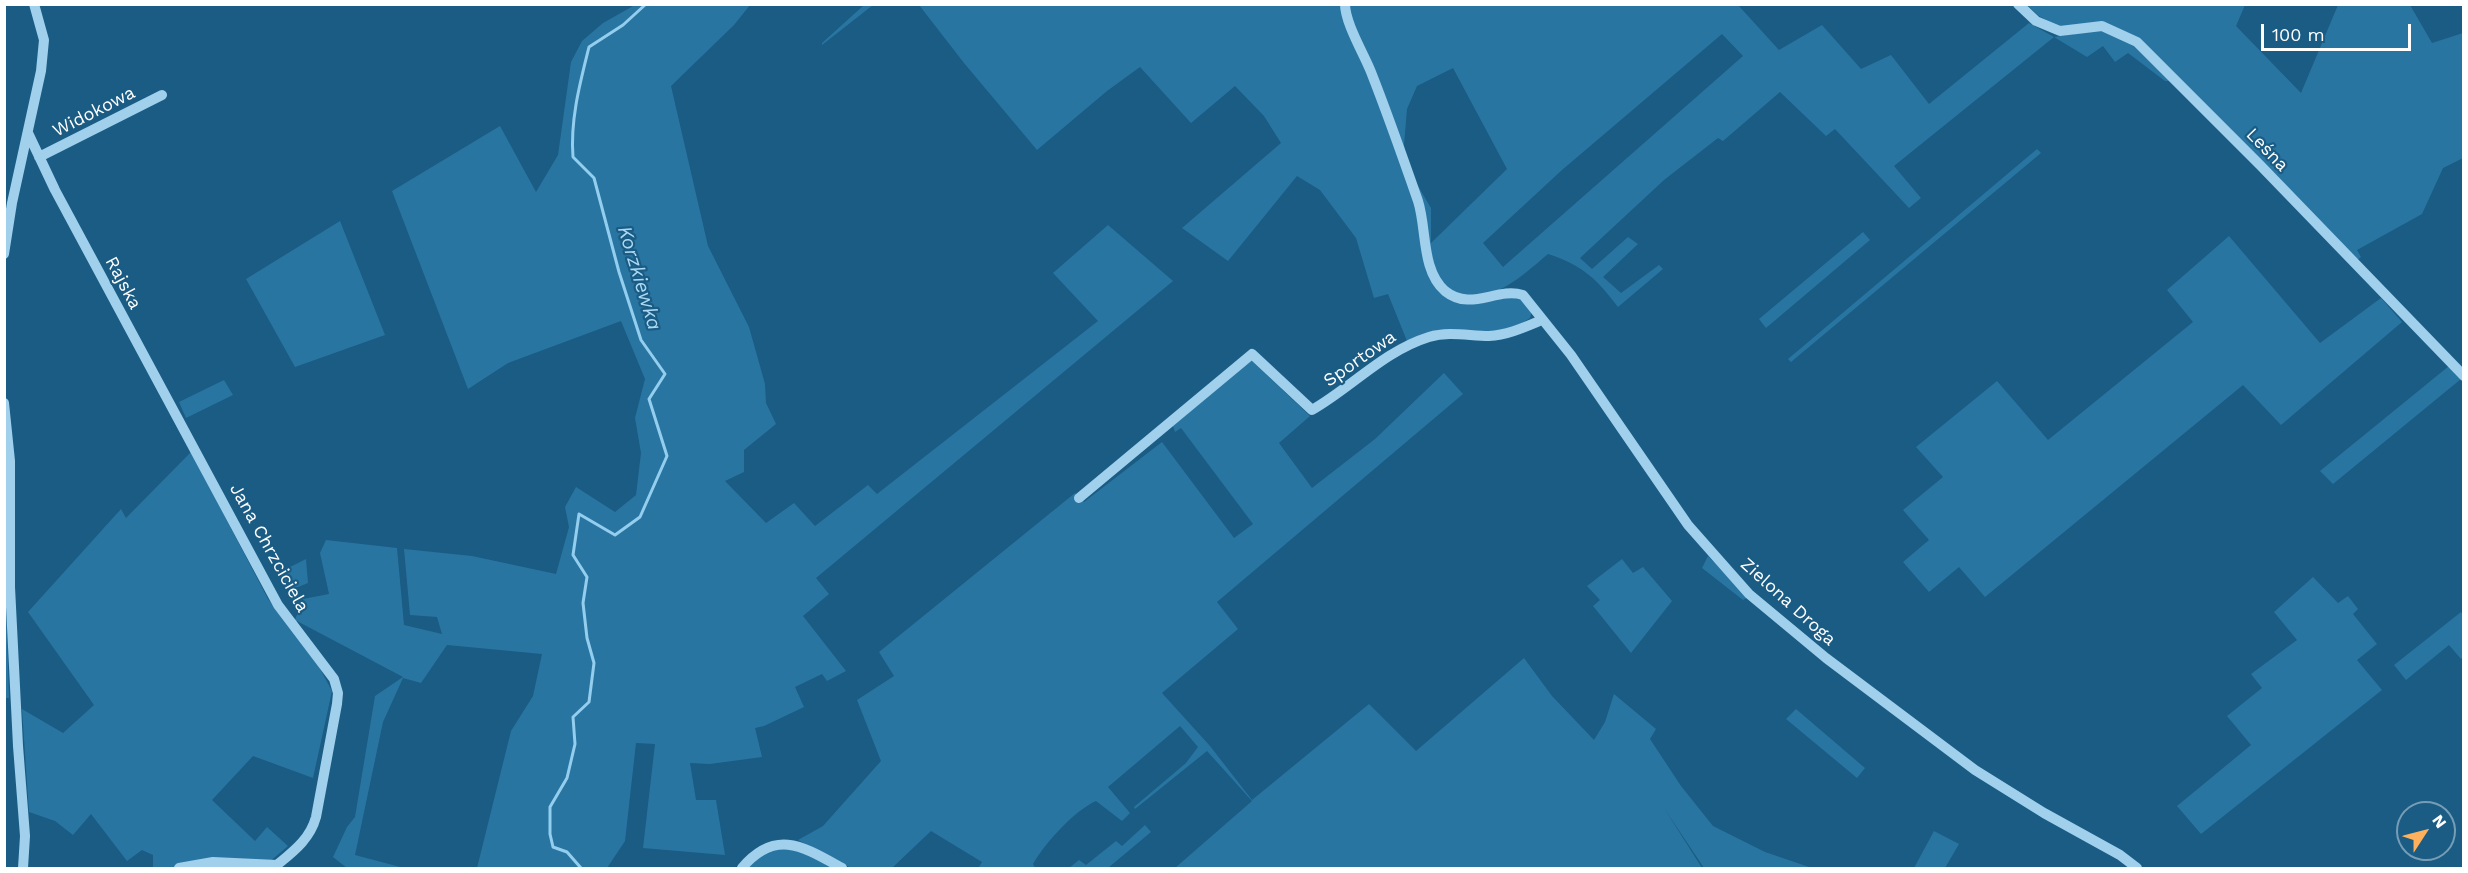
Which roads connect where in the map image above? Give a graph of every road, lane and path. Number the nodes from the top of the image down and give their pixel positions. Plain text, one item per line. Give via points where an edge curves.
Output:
1 (34, 4) edge
2 (1346, 4) edge
3 (2018, 4) edge
4 (162, 96) dead end
5 (28, 134) junction
6 (39, 157) junction
7 (4, 254) edge
8 (1542, 320) junction
9 (2463, 376) edge
10 (4, 403) edge
11 (193, 447) joint
12 (1079, 498) dead end
13 (23, 868) edge
14 (179, 868) edge
15 (742, 868) edge
16 (842, 868) edge
17 (2137, 868) edge

1 - 5 street via 44,40 42,71
2 - 8 street, Zielona Droga via 1418,201 1431,268 1439,285 1462,300 1487,299 1508,292 1523,295
3 - 9 street, Leśna via 2036,21 2060,31 2102,26 2137,42
4 - 6 street, Widokowa
5 - 6 street, Rajska
5 - 7 street
6 - 11 street, Rajska
8 - 12 street, Sportowa via 1492,336 1449,334 1413,343 1392,352 1337,396 1312,410 1252,354
8 - 17 street, Zielona Droga via 1571,355 1688,525 1749,594 1826,658 1975,770
10 - 13 street via 10,461 10,586 25,836
11 - 14 street, Jana Chrzciciela via 278,605 329,670 338,693 314,826 300,846 277,865 213,862
15 - 16 street via 754,855 783,843 796,844

